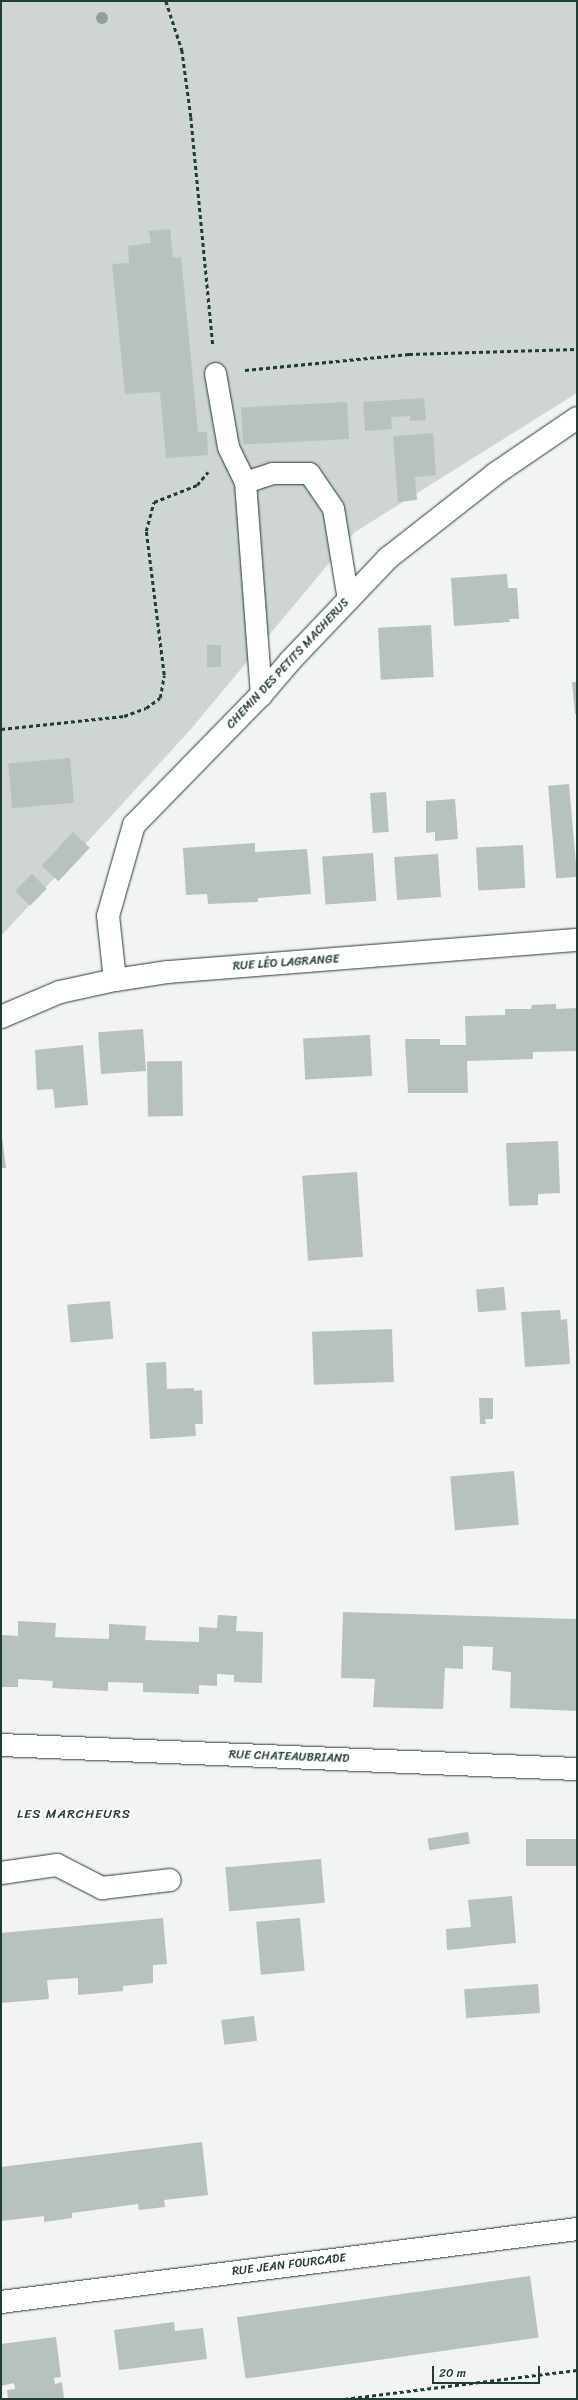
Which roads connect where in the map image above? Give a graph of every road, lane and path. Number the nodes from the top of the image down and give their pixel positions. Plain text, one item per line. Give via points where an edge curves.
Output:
1 (166, 1) edge
2 (577, 349) edge
3 (215, 373) junction
4 (577, 418) edge
5 (228, 447) junction
6 (245, 482) junction
7 (348, 600) junction
8 (261, 695) junction
9 (1, 729) edge
10 (577, 940) edge
11 (115, 980) junction
12 (1, 1017) edge
13 (1, 1745) edge
14 (577, 1769) edge
15 (1, 1873) edge
16 (170, 1880) dead end
17 (577, 2229) edge
18 (1, 2302) edge
19 (577, 2370) edge
20 (344, 2399) edge

1 - 3 path via 182,50 192,125
2 - 3 path via 409,354
3 - 5 lane
4 - 7 street, CHEMIN DES PETITS MACHERUS via 495,474 388,558
5 - 6 lane
5 - 9 path via 197,486 154,502 146,531 164,675 160,698 146,708 124,716
6 - 7 lane via 272,473 309,473 333,508
6 - 8 lane
7 - 8 street, CHEMIN DES PETITS MACHERUS
8 - 11 street, CHEMIN DES PETITS MACHERUS via 134,825 108,916
10 - 11 street, RUE LÉO LAGRANGE via 168,972
11 - 12 street, RUE LÉO LAGRANGE via 60,992
13 - 14 street, RUE CHATEAUBRIAND
15 - 16 street via 57,1865 102,1888
17 - 18 street, RUE JEAN FOURCADE
19 - 20 path

